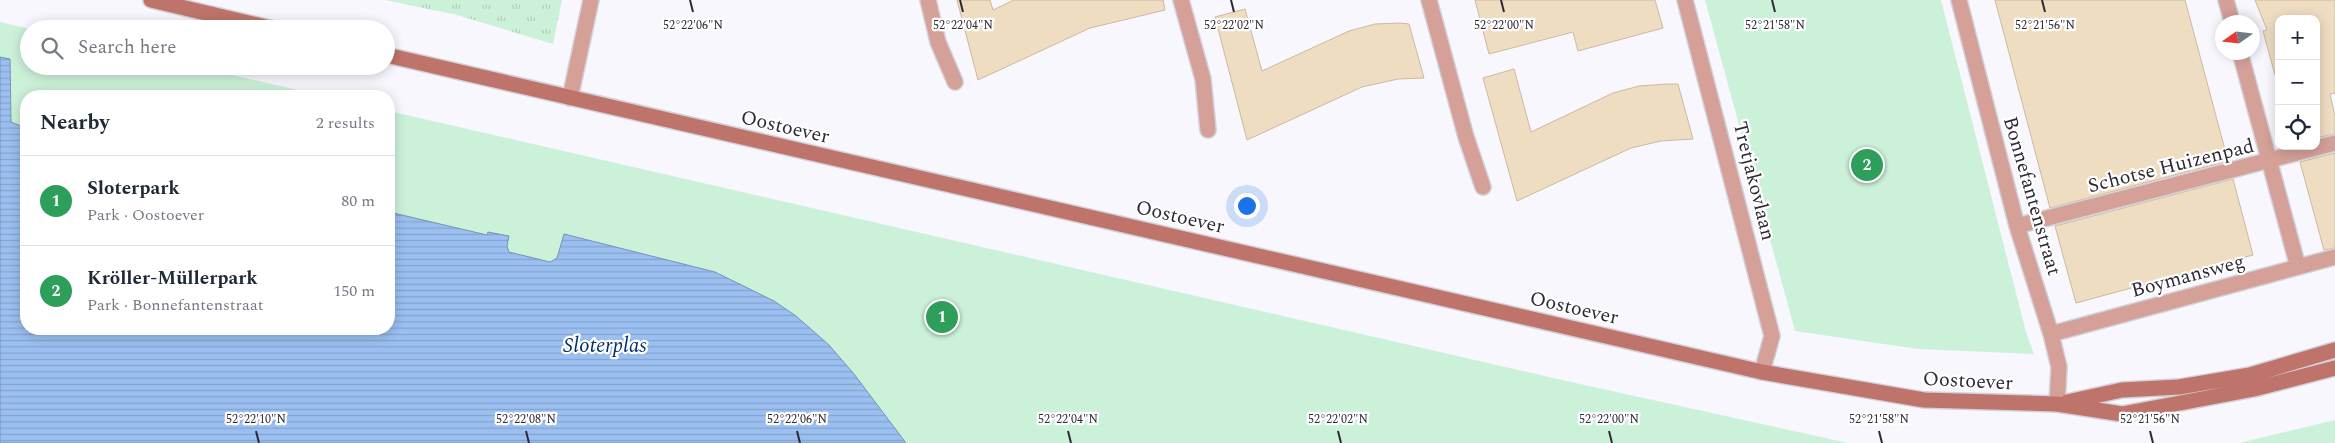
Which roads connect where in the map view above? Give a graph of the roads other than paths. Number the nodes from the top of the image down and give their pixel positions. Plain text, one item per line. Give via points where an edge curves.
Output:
1 (151, 0) edge
2 (591, 0) edge
3 (928, 0) edge
4 (1181, 0) edge
5 (1429, 0) edge
6 (1685, 0) edge
7 (1959, 0) edge
8 (2226, 0) edge
9 (2230, 15) edge
10 (236, 20) edge
11 (395, 57) edge
12 (2242, 60) edge
13 (954, 82) dead end
14 (570, 98) junction
15 (1208, 130) dead end
16 (2335, 143) edge
17 (2270, 161) junction
18 (1483, 187) dead end
19 (2017, 226) junction
20 (2335, 257) edge
21 (2298, 267) junction
22 (2051, 334) junction
23 (2335, 350) edge
24 (2335, 368) edge
25 (1762, 372) junction
26 (2057, 404) junction

1 - 10 main road
2 - 14 street
3 - 13 street via 938,42
4 - 15 street via 1203,79
5 - 18 street
6 - 25 street, Tretjakovlaan via 1772,336
7 - 19 street, Bonnefantenstraat
8 - 9 street
11 - 14 main road, Oostoever
12 - 17 street
14 - 25 main road, Oostoever
16 - 17 street, Schotse Huizenpad
17 - 19 street, Schotse Huizenpad
17 - 21 street
19 - 22 street, Bonnefantenstraat
20 - 21 street, Boymansweg
21 - 22 street, Boymansweg
22 - 26 street, Bonnefantenstraat via 2059,367
23 - 26 main road, Oostoever via 2250,375 2179,387 2122,390
24 - 26 main road, Oostoever via 2254,390 2122,414
25 - 26 main road, Oostoever via 1924,400

